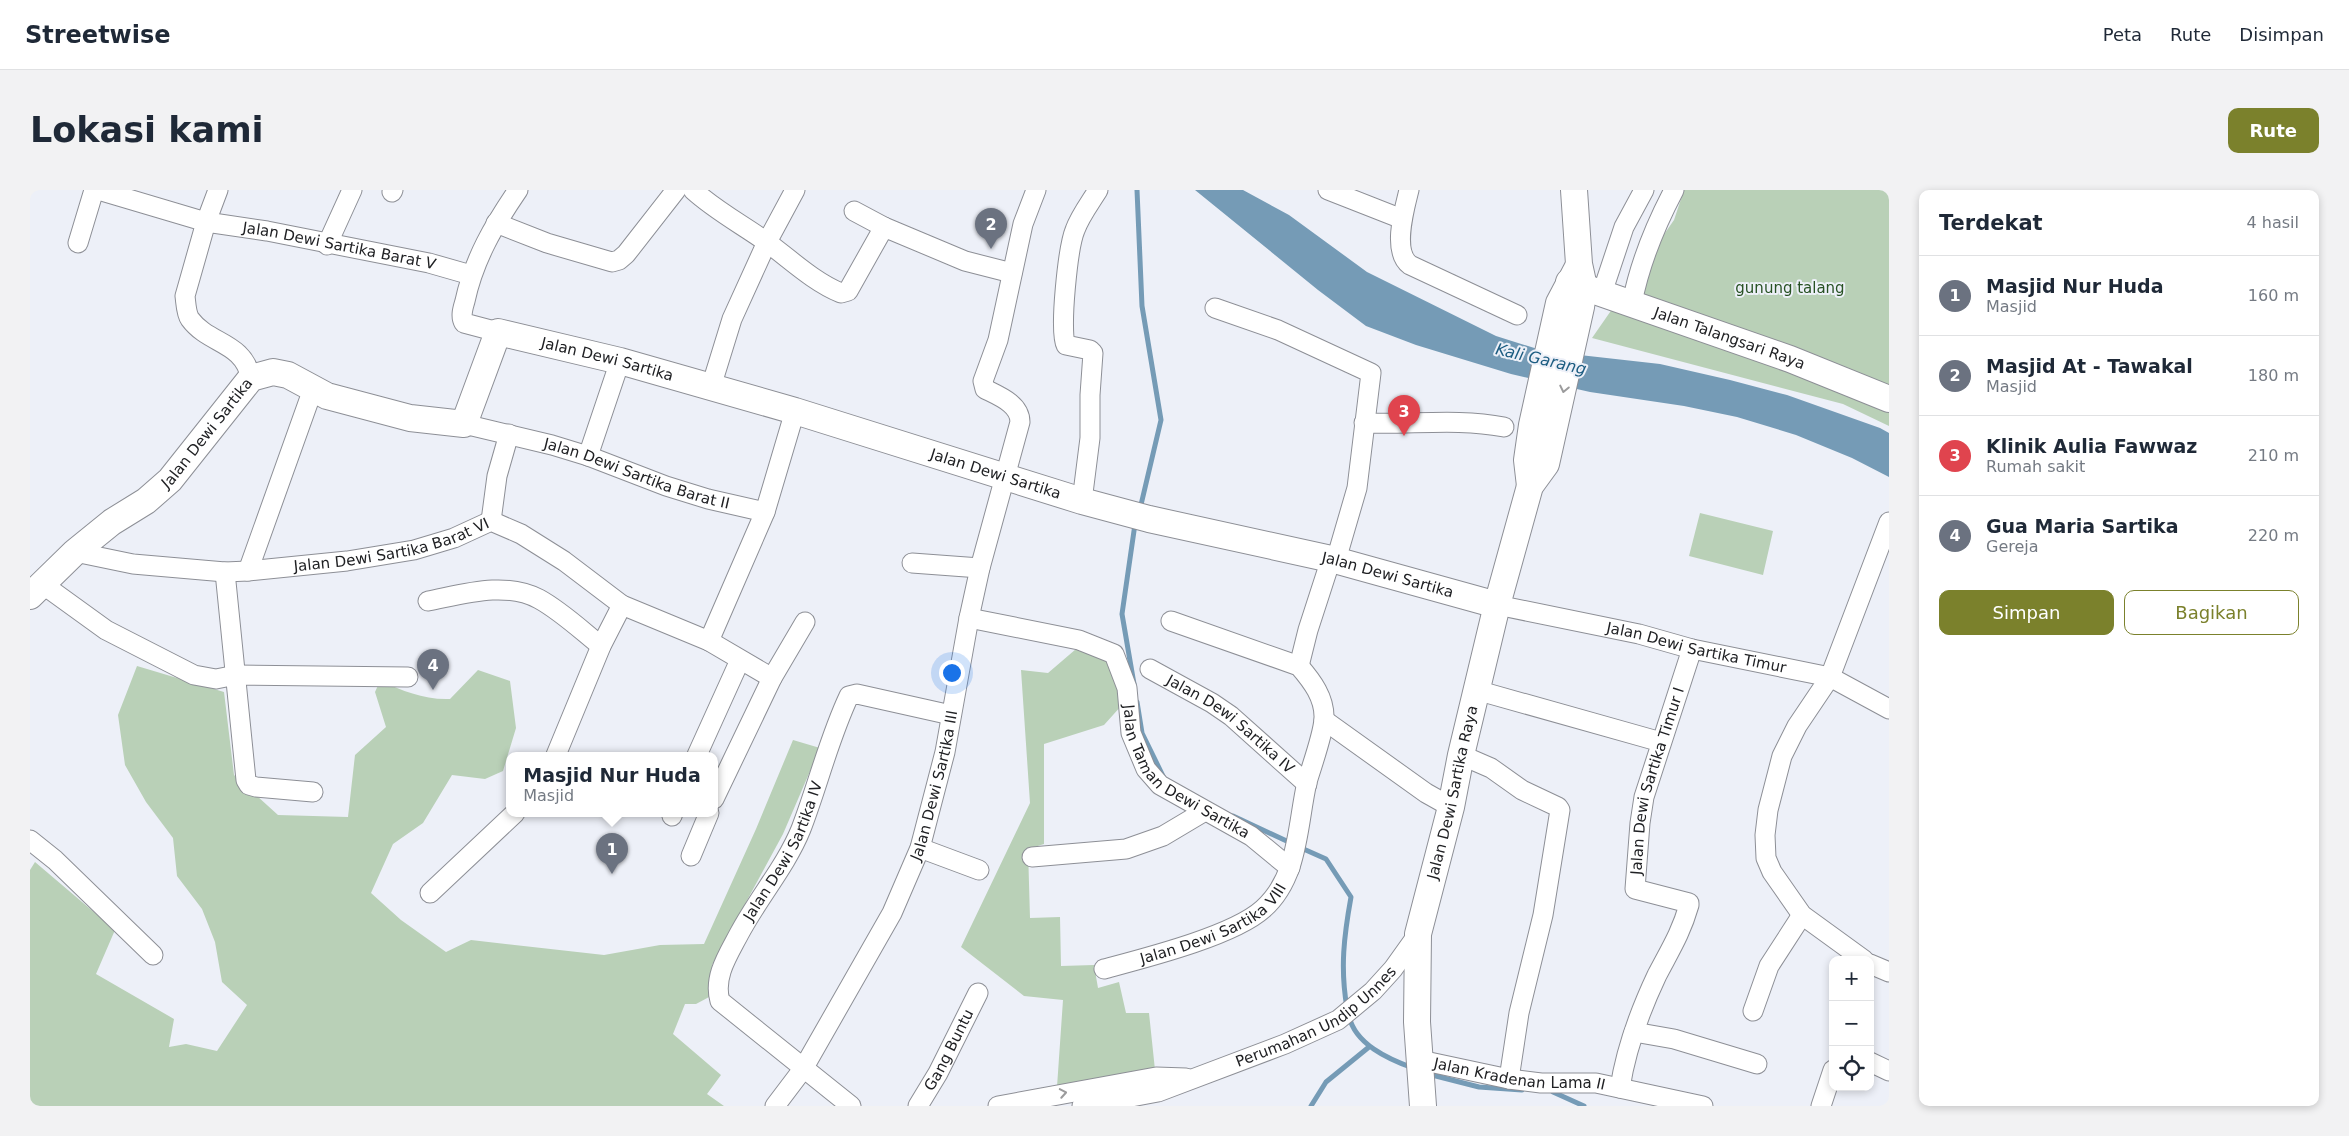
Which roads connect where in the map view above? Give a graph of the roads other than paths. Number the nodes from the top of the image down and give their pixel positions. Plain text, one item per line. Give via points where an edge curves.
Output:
1 (94, 190) edge
2 (98, 190) edge
3 (218, 190) edge
4 (352, 190) edge
5 (518, 190) edge
6 (676, 190) edge
7 (693, 190) edge
8 (795, 190) edge
9 (1036, 190) edge
10 (1098, 190) edge
11 (1328, 190) edge
12 (1409, 190) edge
13 (1574, 190) edge
14 (1644, 190) edge
15 (1674, 190) edge
16 (854, 212) dead end
17 (1402, 219) junction
18 (206, 222) junction
19 (496, 223) junction
20 (884, 227) junction
21 (767, 242) junction
22 (78, 243) dead end
23 (327, 244) junction
24 (1012, 273) junction
25 (470, 275) junction
26 (1579, 289) junction
27 (1632, 303) junction
28 (1215, 308) dead end
29 (1517, 315) dead end
30 (498, 332) junction
31 (620, 361) junction
32 (251, 378) junction
33 (712, 387) junction
34 (312, 389) junction
35 (1889, 399) edge
36 (795, 411) junction
37 (1364, 422) junction
38 (464, 424) junction
39 (1504, 427) dead end
40 (509, 434) junction
41 (588, 456) junction
42 (1006, 478) junction
43 (1094, 504) junction
44 (765, 512) junction
45 (491, 521) junction
46 (1889, 522) edge
47 (75, 552) junction
48 (1333, 560) junction
49 (912, 564) dead end
50 (980, 568) junction
51 (248, 571) junction
52 (225, 572) junction
53 (36, 589) edge
54 (428, 601) dead end
55 (622, 605) junction
56 (1497, 605) junction
57 (969, 618) junction
58 (1171, 621) dead end
59 (805, 622) dead end
60 (709, 641) junction
61 (601, 646) junction
62 (1692, 649) junction
63 (740, 660) junction
64 (1299, 666) junction
65 (1150, 669) dead end
66 (236, 675) junction
67 (1830, 677) junction
68 (408, 678) dead end
69 (772, 678) junction
70 (1476, 690) junction
71 (1889, 709) edge
72 (951, 715) junction
73 (1324, 720) junction
74 (1661, 742) junction
75 (557, 752) edge
76 (698, 752) edge
77 (1461, 755) junction
78 (1307, 784) junction
79 (718, 791) edge
80 (312, 792) dead end
81 (1451, 807) junction
82 (1204, 811) junction
83 (511, 817) edge
84 (707, 817) edge
85 (30, 840) edge
86 (920, 848) junction
87 (691, 856) dead end
88 (1032, 856) dead end
89 (1290, 868) junction
90 (979, 870) dead end
91 (430, 893) dead end
92 (1689, 903) joint
93 (1802, 915) junction
94 (1418, 934) junction
95 (154, 955) dead end
96 (1858, 956) edge
97 (1874, 966) edge
98 (1104, 969) dead end
99 (1889, 972) edge
100 (978, 993) dead end
101 (1752, 1011) dead end
102 (1634, 1032) junction
103 (1420, 1062) junction
104 (1756, 1064) dead end
105 (1874, 1064) edge
106 (803, 1069) junction
107 (1889, 1071) edge
108 (1197, 1079) junction
109 (1509, 1079) junction
110 (1829, 1082) edge
111 (1620, 1088) junction
112 (1422, 1099) edge
113 (1146, 1100) edge
114 (1005, 1105) edge
115 (775, 1106) edge
116 (851, 1106) edge
117 (918, 1106) edge
118 (1082, 1106) edge
119 (1702, 1106) edge
120 (1821, 1106) edge

1 - 22 street
2 - 18 street, Jalan Dewi Sartika Barat V
3 - 18 street
4 - 23 street
5 - 19 street
6 - 19 street via 626,254 612,262 547,243
7 - 21 street
8 - 21 street
9 - 24 street via 1023,224
10 - 43 street via 1074,231 1068,261 1064,322 1066,345 1093,353 1090,438
11 - 17 street
12 - 17 street
13 - 26 street, Jalan Dewi Sartika Raya
14 - 26 street via 1624,226
15 - 27 street via 1650,240 1637,276
16 - 20 street
17 - 29 street via 1403,260
18 - 23 street, Jalan Dewi Sartika Barat V
18 - 32 street via 185,296 189,318 204,332 240,354 249,366
19 - 25 street
20 - 21 street via 844,293 807,272
20 - 24 street via 965,261
21 - 33 street via 732,319
23 - 25 street, Jalan Dewi Sartika Barat V via 428,263
24 - 42 street, Jalan Dewi Sartika III via 998,340 983,381 985,389 1004,398 1020,416
25 - 30 street, Jalan Dewi Sartika via 462,320
26 - 27 street, Jalan Talangsari Raya
26 - 56 street, Jalan Dewi Sartika Raya via 1543,427 1546,464 1530,486
27 - 35 street, Jalan Talangsari Raya via 1790,359
28 - 37 street via 1278,330 1369,371
30 - 31 street, Jalan Dewi Sartika
30 - 38 street
31 - 33 street, Jalan Dewi Sartika
31 - 41 street
32 - 34 street, Jalan Dewi Sartika via 273,372
32 - 47 street, Jalan Dewi Sartika via 170,480
33 - 36 street, Jalan Dewi Sartika
34 - 38 street, Jalan Dewi Sartika via 410,418
34 - 51 street
36 - 42 street, Jalan Dewi Sartika
36 - 44 street
37 - 39 street via 1461,422
37 - 48 street via 1357,488
38 - 40 street, Jalan Dewi Sartika Barat II
40 - 41 street, Jalan Dewi Sartika Barat II
40 - 45 street via 496,482
41 - 44 street, Jalan Dewi Sartika Barat II via 699,497
42 - 43 street, Jalan Dewi Sartika
42 - 50 street, Jalan Dewi Sartika III
43 - 48 street, Jalan Dewi Sartika
44 - 60 street
45 - 51 street, Jalan Dewi Sartika Barat VI via 454,538 414,550 347,561
45 - 55 street, Jalan Dewi Sartika Barat VI via 521,534 564,561
46 - 67 street
47 - 52 street, Jalan Dewi Sartika Barat VI via 133,564
47 - 53 street, Jalan Dewi Sartika
48 - 56 street, Jalan Dewi Sartika
48 - 64 street
49 - 50 street
50 - 57 street, Jalan Dewi Sartika III
51 - 52 street, Jalan Dewi Sartika Barat VI
52 - 66 street
53 - 66 street via 106,630 194,675 216,678
54 - 61 street via 500,589 518,592 552,607
55 - 60 street
55 - 61 street
56 - 62 street, Jalan Dewi Sartika Timur via 1639,634
56 - 70 street, Jalan Dewi Sartika Raya
57 - 72 street, Jalan Dewi Sartika III
57 - 82 street, Jalan Taman Dewi Sartika via 1079,640 1114,654 1127,688 1131,733 1146,769 1160,785
58 - 64 street
59 - 69 street
60 - 63 street
61 - 75 street
62 - 67 street, Jalan Dewi Sartika Timur
62 - 74 street, Jalan Dewi Sartika Timur I
63 - 69 street
63 - 76 street
64 - 73 street via 1321,699
65 - 78 street, Jalan Dewi Sartika IV via 1218,707
66 - 68 street
66 - 80 street via 249,785
67 - 71 street, Jalan Dewi Sartika Timur
67 - 93 street via 1797,726 1782,756 1766,826 1766,858
69 - 79 street
70 - 74 street
70 - 77 street, Jalan Dewi Sartika Raya
72 - 86 street, Jalan Dewi Sartika III
72 - 106 street, Jalan Dewi Sartika IV via 856,694 849,696 800,830 726,960 719,977 717,991 720,1001
73 - 78 street, Jalan Dewi Sartika VIII
73 - 81 street via 1426,793
74 - 92 street, Jalan Dewi Sartika Timur I via 1641,814 1635,889
77 - 81 street, Jalan Dewi Sartika Raya
77 - 109 street via 1492,768 1522,790 1560,810 1543,915 1519,1013
78 - 89 street, Jalan Dewi Sartika VIII
81 - 94 street, Jalan Dewi Sartika Raya
82 - 88 street via 1163,836 1126,849
82 - 89 street, Jalan Taman Dewi Sartika via 1250,836
83 - 91 street
84 - 87 street
85 - 95 street
86 - 90 street
86 - 106 street, Jalan Dewi Sartika III via 892,913
89 - 98 street, Jalan Dewi Sartika VIII via 1282,887 1263,910 1231,929
92 - 102 street, Jalan Kradenan Lama II via 1682,930 1657,976
93 - 96 street
93 - 101 street via 1769,966
94 - 103 street, Jalan Dewi Sartika Raya
94 - 108 street, Perumahan Undip Unnes via 1393,969 1338,1020
97 - 99 street
100 - 117 street, Gang Buntu
102 - 104 street via 1674,1039
102 - 111 street, Jalan Kradenan Lama II via 1624,1061
103 - 109 street, Jalan Kradenan Lama II
103 - 112 street, Jalan Dewi Sartika Raya
105 - 107 street
106 - 115 street, Jalan Dewi Sartika III
106 - 116 street
108 - 113 street, Perumahan Undip Unnes
114 -> 108 street, Perumahan Undip Unnes via 1156,1077
109 - 111 street, Jalan Kradenan Lama II via 1541,1083 1596,1083
110 - 120 street
111 - 119 street, Jalan Kradenan Lama II
113 - 118 street, Perumahan Undip Unnes

